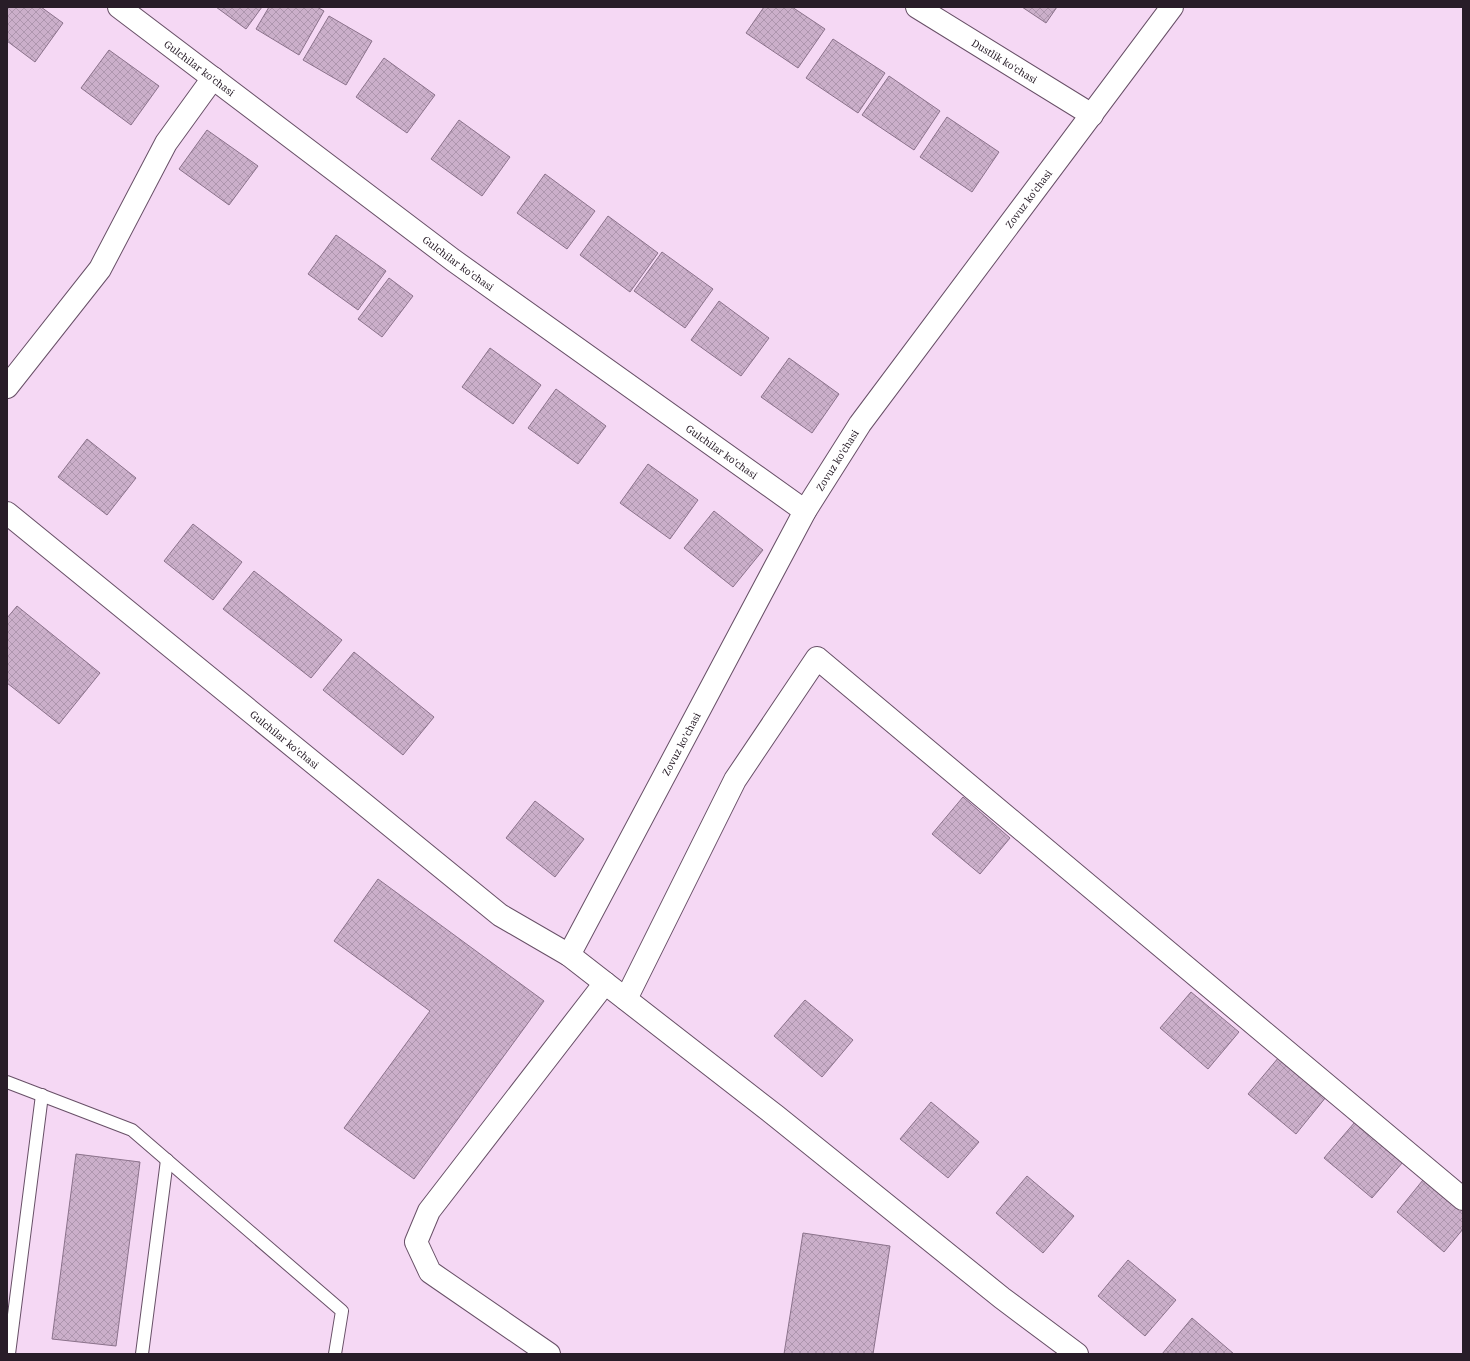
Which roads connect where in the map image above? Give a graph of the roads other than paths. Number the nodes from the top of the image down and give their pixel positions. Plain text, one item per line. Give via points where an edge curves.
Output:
1 (119, 7) edge
2 (916, 7) edge
3 (1172, 7) edge
4 (213, 78) junction
5 (1092, 115) junction
6 (7, 387) edge
7 (804, 511) junction
8 (7, 513) edge
9 (570, 955) junction
10 (605, 982) junction
11 (626, 999) junction
12 (7, 1082) edge
13 (42, 1096) junction
14 (167, 1160) junction
15 (1463, 1199) edge
16 (9, 1354) edge
17 (142, 1354) edge
18 (335, 1354) edge
19 (548, 1354) edge
20 (1077, 1354) edge

1 - 4 street, Gulchilar ko'chasi
2 - 5 street, Dustlik ko'chasi
3 - 5 street, Zovuz ko'chasi
4 - 6 street via 166,143 100,269
4 - 7 street, Gulchilar ko'chasi via 453,260
5 - 7 street, Zovuz ko'chasi via 860,424
7 - 9 street, Zovuz ko'chasi
8 - 9 street, Gulchilar ko'chasi via 500,915
9 - 10 street, Gulchilar ko'chasi
10 - 11 street, Gulchilar ko'chasi
10 - 19 street via 428,1211 416,1242 430,1272
11 - 15 street via 735,780 817,658
11 - 20 street, Gulchilar ko'chasi via 1002,1298
12 - 13 lane
13 - 14 lane via 132,1130
13 - 16 lane
14 - 17 lane
14 - 18 lane via 342,1311

